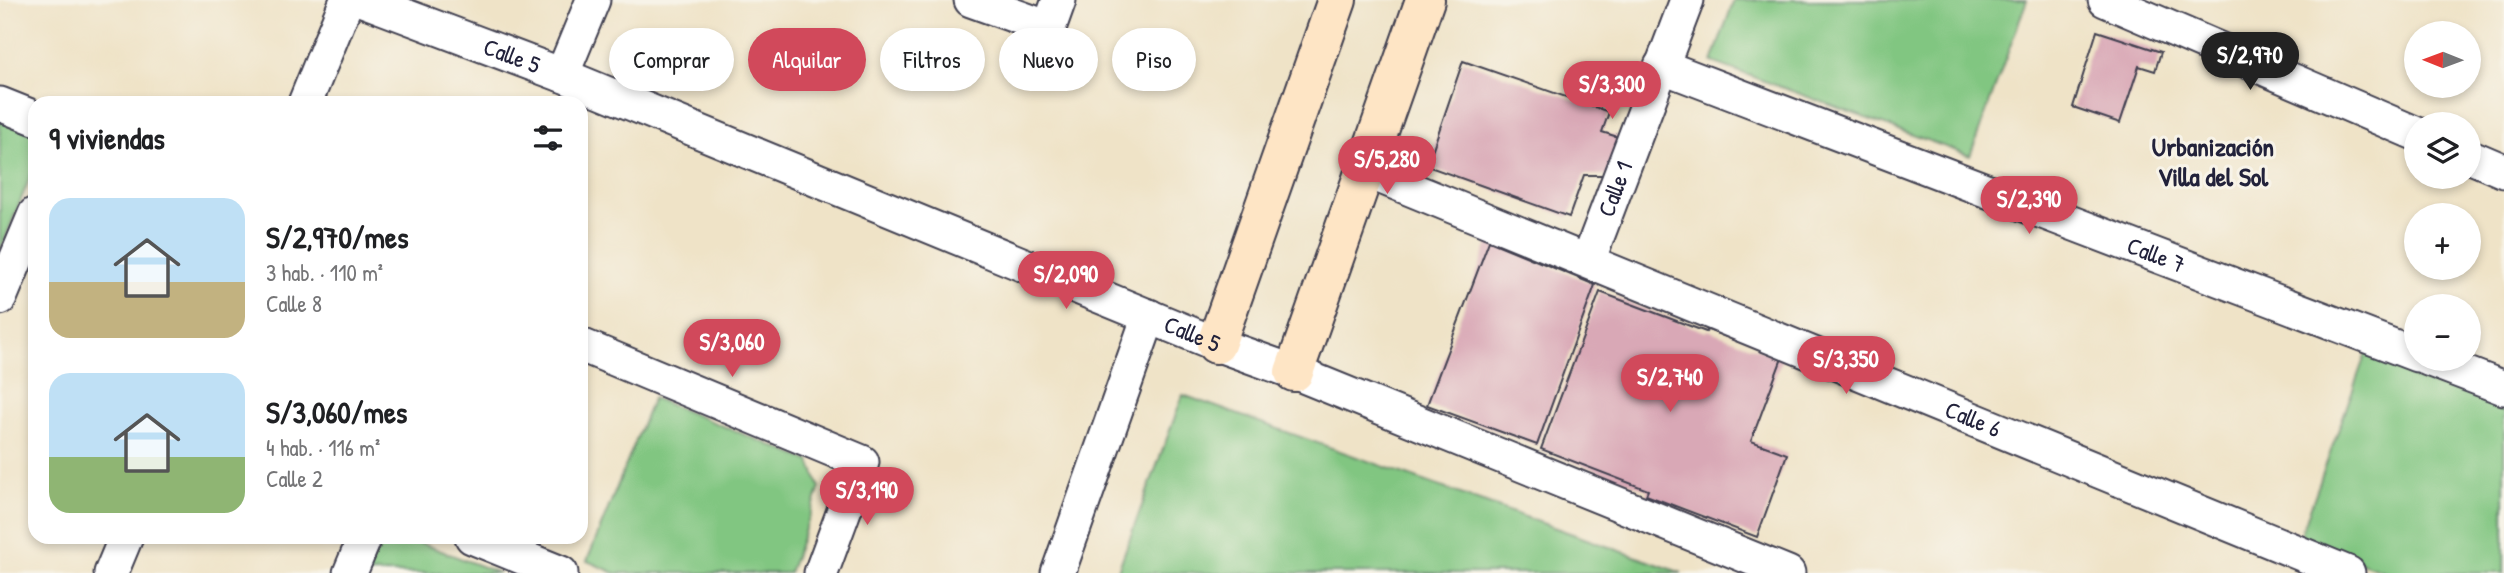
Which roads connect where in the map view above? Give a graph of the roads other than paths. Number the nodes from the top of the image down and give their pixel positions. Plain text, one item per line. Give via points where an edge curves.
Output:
1 (347, 0) edge
2 (363, 0) edge
3 (593, 0) edge
4 (971, 0) edge
5 (1337, 0) edge
6 (1425, 0) edge
7 (1687, 0) edge
8 (2105, 0) edge
9 (1054, 14) edge
10 (1661, 66) junction
11 (562, 75) junction
12 (308, 96) edge
13 (0, 104) edge
14 (28, 115) edge
15 (2404, 128) edge
16 (2481, 161) edge
17 (1364, 170) junction
18 (2504, 171) edge
19 (28, 231) edge
20 (1588, 261) junction
21 (0, 298) edge
22 (1149, 316) junction
23 (1216, 344) junction
24 (588, 348) edge
25 (2404, 350) edge
26 (2459, 371) edge
27 (1294, 372) junction
28 (2504, 388) edge
29 (123, 544) edge
30 (362, 544) edge
31 (489, 544) edge
32 (111, 573) edge
33 (350, 573) edge
34 (561, 573) edge
35 (821, 573) edge
36 (1058, 573) edge
37 (1788, 573) edge
38 (2348, 573) edge

1 - 12 street
2 - 11 street, Calle 5
3 - 11 street
4 - 9 street
5 - 23 street
6 - 17 street
7 - 10 street, Calle 1
8 - 15 street
10 - 20 street, Calle 1
10 - 25 street, Calle 7
11 - 22 street, Calle 5
13 - 14 street
16 - 18 street
17 - 20 street, Calle 6
17 - 27 street
19 - 21 street
20 - 38 street, Calle 6
22 - 23 street, Calle 5
22 - 36 street
23 - 27 street, Calle 5
24 - 35 street via 862,462
26 - 28 street
27 - 37 street, Calle 5
29 - 32 street
30 - 33 street
31 - 34 street

